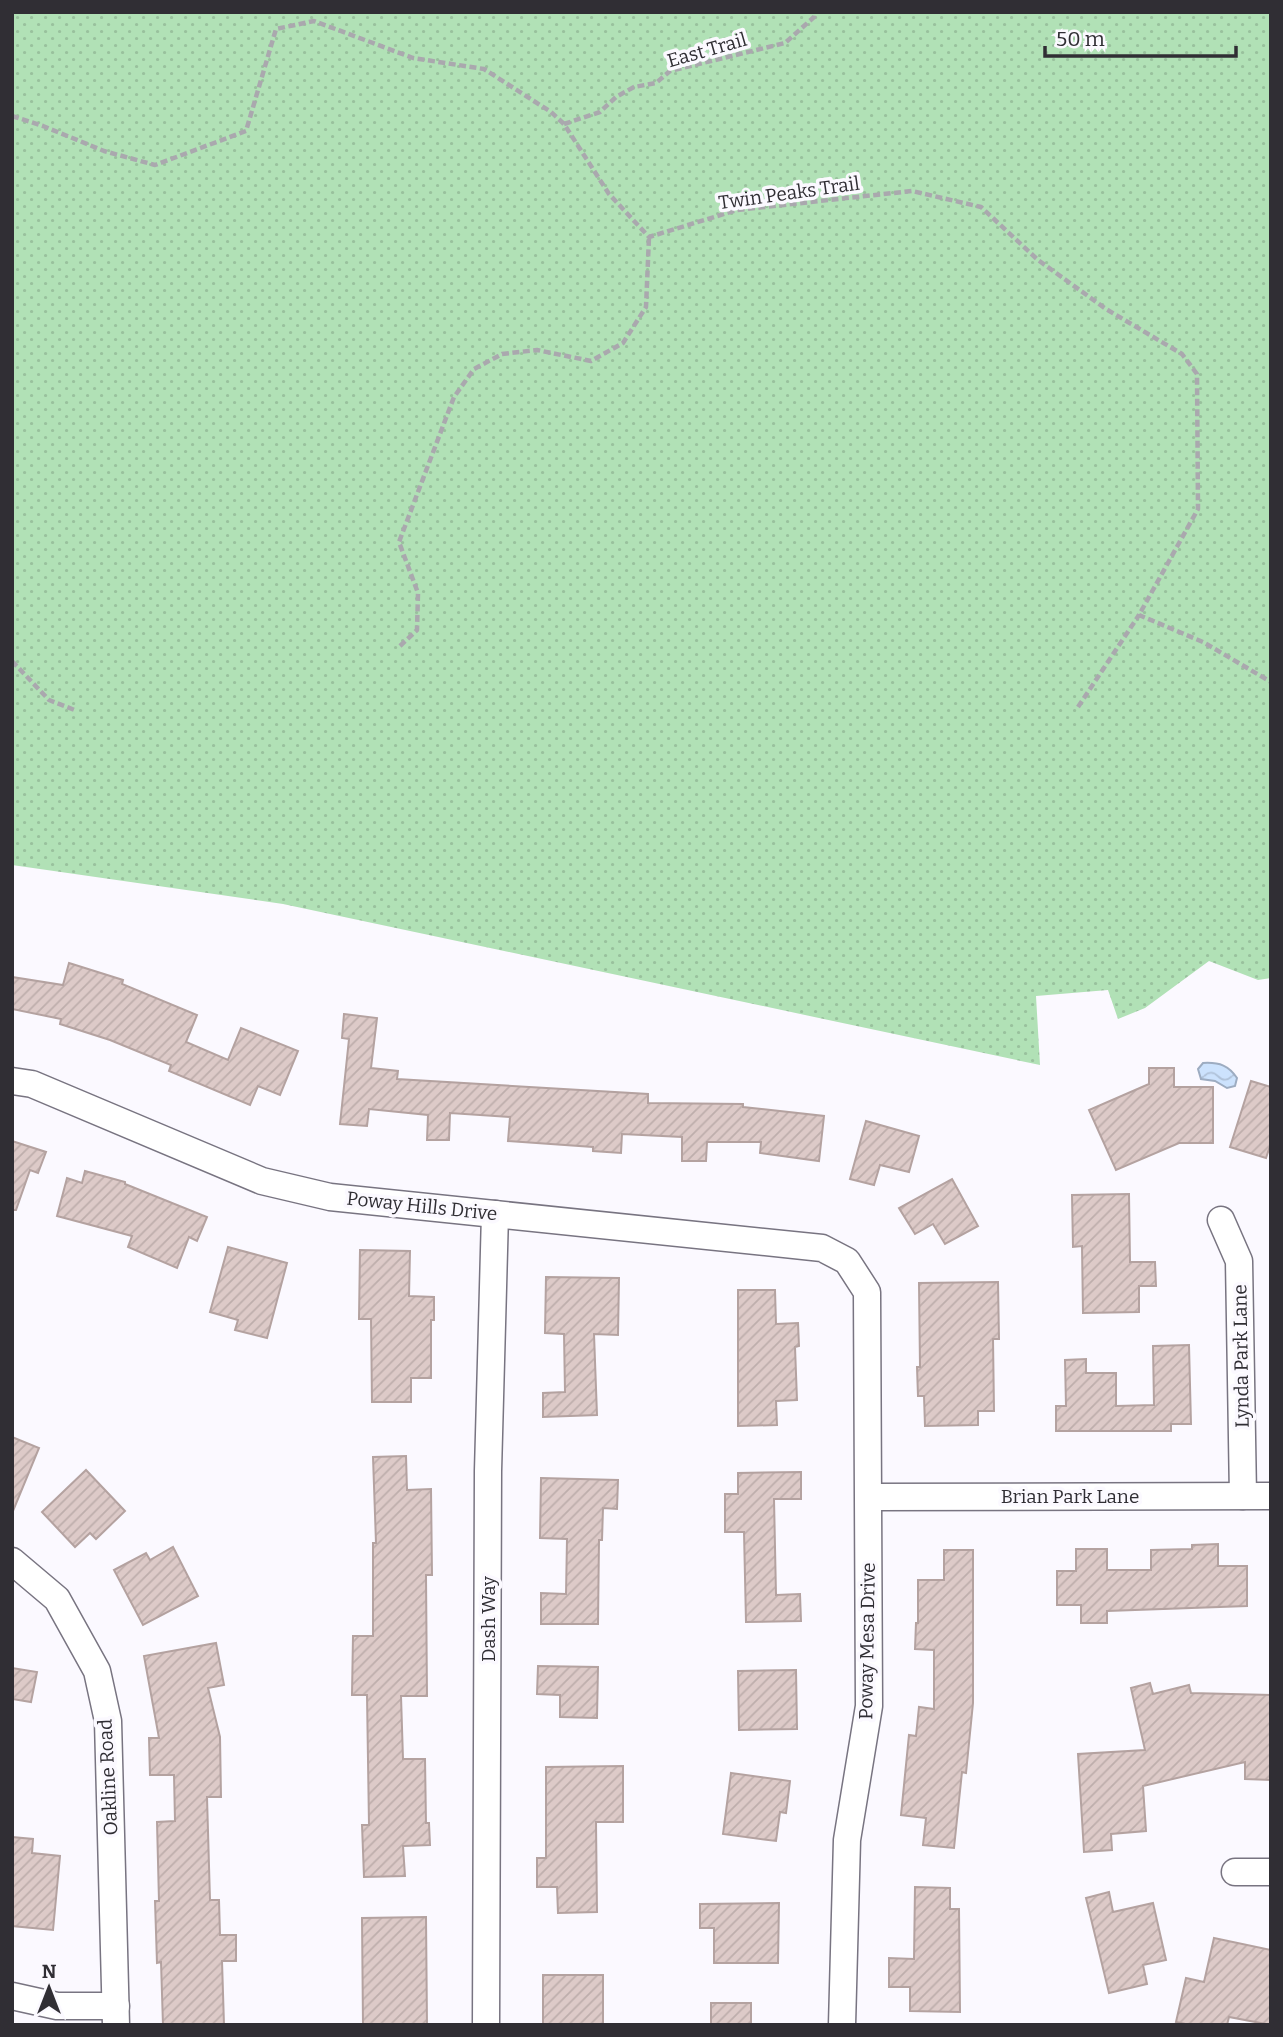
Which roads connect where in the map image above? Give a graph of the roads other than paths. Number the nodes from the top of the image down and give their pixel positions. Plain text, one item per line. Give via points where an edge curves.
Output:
1 (12, 1081) edge
2 (495, 1214) junction
3 (1221, 1220) dead end
4 (848, 1261) joint
5 (1243, 1496) junction
6 (1271, 1496) edge
7 (869, 1497) junction
8 (12, 1561) edge
9 (1235, 1872) dead end
10 (1271, 1872) edge
11 (12, 1996) edge
12 (116, 2015) edge
13 (486, 2025) edge
14 (842, 2025) edge

1 - 2 street, Poway Hills Drive via 32,1084 262,1181 330,1197
2 - 4 street, Poway Hills Drive via 822,1248
2 - 13 street, Dash Way via 488,1471
3 - 5 street, Lynda Park Lane via 1239,1261
4 - 7 street, Poway Mesa Drive via 867,1292
5 - 6 street, Brian Park Lane
5 - 7 street, Brian Park Lane
7 - 14 street, Poway Mesa Drive via 869,1706 848,1840
8 - 12 street, Oakline Road via 57,1599 97,1671 108,1721
9 - 10 street
11 - 12 street

